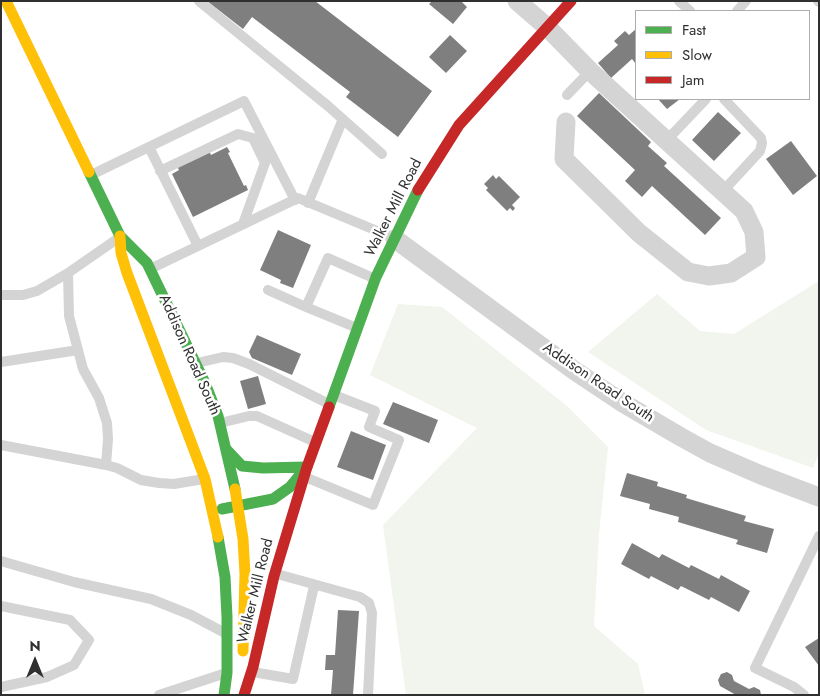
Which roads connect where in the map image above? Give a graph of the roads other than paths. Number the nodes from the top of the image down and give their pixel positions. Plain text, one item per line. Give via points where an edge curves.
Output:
1 (6, 1) edge
2 (199, 1) edge
3 (517, 1) edge
4 (571, 1) edge
5 (679, 1) edge
6 (689, 10) edge
7 (547, 27) junction
8 (590, 72) junction
9 (567, 95) dead end
10 (705, 100) edge
11 (725, 100) edge
12 (343, 119) junction
13 (566, 122) dead end
14 (667, 140) junction
15 (148, 147) junction
16 (382, 154) dead end
17 (160, 171) junction
18 (91, 175) junction
19 (723, 191) junction
20 (295, 200) junction
21 (308, 202) junction
22 (243, 224) junction
23 (120, 236) junction
24 (395, 239) junction
25 (198, 246) junction
26 (150, 268) junction
27 (68, 273) junction
28 (376, 279) junction
29 (268, 290) dead end
30 (1, 295) edge
31 (306, 307) junction
32 (358, 329) junction
33 (78, 350) junction
34 (1, 362) edge
35 (196, 364) junction
36 (332, 400) junction
37 (219, 423) junction
38 (316, 442) junction
39 (1, 445) edge
40 (226, 449) junction
41 (106, 464) junction
42 (306, 472) junction
43 (205, 479) junction
44 (819, 497) edge
45 (239, 506) junction
46 (213, 511) junction
47 (819, 536) edge
48 (1, 561) edge
49 (274, 574) junction
50 (314, 586) junction
51 (1, 606) edge
52 (228, 634) junction
53 (251, 671) junction
54 (227, 673) junction
55 (1, 687) edge
56 (159, 695) edge
57 (224, 695) edge
58 (238, 695) edge
59 (244, 695) edge
60 (368, 695) edge
61 (804, 695) edge

1 - 18 main road, Addison Road South
2 - 12 lane
3 - 7 street
4 - 7 main road, Walker Mill Road
5 - 6 lane
7 - 8 street
7 - 24 main road, Walker Mill Road via 458,125 419,188
8 - 9 lane
8 - 14 street
10 - 14 lane
11 - 19 lane via 761,138 762,143 760,151
12 - 16 lane
12 - 21 lane
13 - 19 street via 564,159 639,232 688,272 709,276 731,273 756,257 754,232 744,211
14 - 19 street
15 - 17 lane
15 - 18 lane
15 - 20 lane via 244,101
17 - 22 lane via 238,134 254,138 265,163
17 - 25 lane
18 - 23 main road, Addison Road South
20 - 21 lane
20 - 22 lane
21 - 24 lane
22 - 25 lane
23 - 26 main road, Addison Road South
23 - 27 lane
23 - 43 main road, Addison Road South via 127,273
24 - 28 main road, Walker Mill Road
24 - 44 street, Addison Road South via 575,371 681,438 761,475
25 - 26 lane
26 - 35 main road, Addison Road South
27 - 30 lane via 37,291
27 - 33 lane via 68,316
28 - 31 lane via 328,258
28 - 32 main road, Walker Mill Road
29 - 31 lane
31 - 32 lane
32 - 36 main road, Walker Mill Road
33 - 34 lane
33 - 41 lane via 107,423
35 - 36 lane via 223,357 233,358
35 - 37 main road, Addison Road South
36 - 38 main road, Walker Mill Road
36 - 42 lane via 374,412 370,427 399,440 373,505
37 - 38 lane via 257,416
37 - 40 main road, Addison Road South
38 - 42 main road, Walker Mill Road
39 - 41 lane
40 - 42 main road via 242,466
40 - 45 main road, Addison Road South
41 - 43 lane via 141,480 159,484
42 - 45 main road, Walker Mill Road via 273,499
42 - 49 main road, Walker Mill Road
43 - 46 main road, Addison Road South
45 - 46 main road, Walker Mill Road
45 - 58 main road, Addison Road South via 245,574 244,648
46 - 52 main road, Walker Mill Road via 224,577
47 - 61 lane via 755,668
48 - 52 lane via 151,599
49 - 50 lane
49 - 53 main road, Walker Mill Road
50 - 53 lane via 293,679
50 - 60 lane via 369,603 372,613
51 - 55 lane via 70,620 89,640 74,665 47,677
52 - 54 main road, Walker Mill Road
53 - 59 main road, Walker Mill Road
54 - 56 lane
54 - 57 main road, Walker Mill Road

